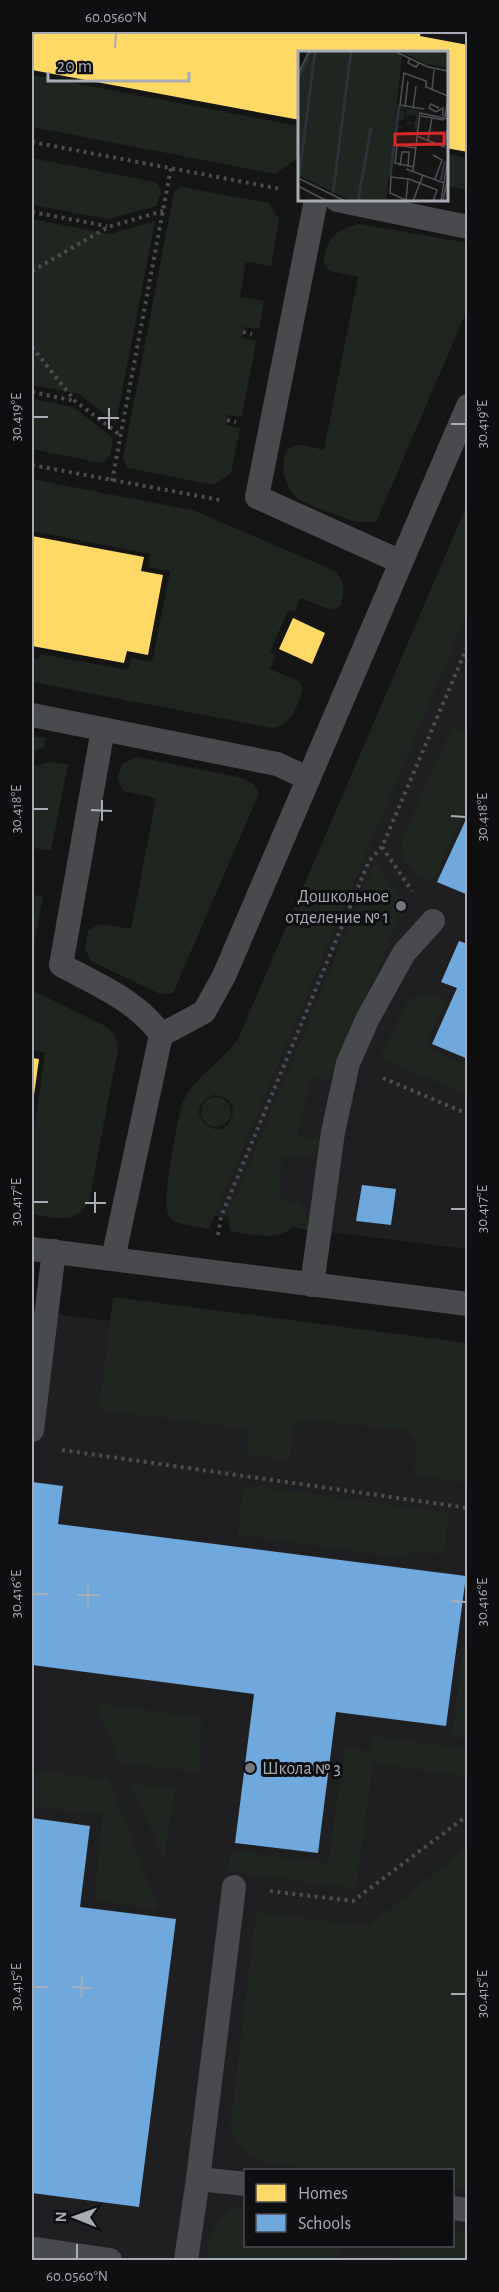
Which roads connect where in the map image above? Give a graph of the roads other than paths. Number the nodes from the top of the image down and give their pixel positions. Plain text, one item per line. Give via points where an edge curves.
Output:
1 (316, 201) edge
2 (342, 201) edge
3 (468, 227) edge
4 (468, 406) edge
5 (401, 562) junction
6 (32, 715) edge
7 (103, 729) junction
8 (307, 778) junction
9 (433, 921) road end
10 (161, 1035) junction
11 (43, 1250) edge
12 (113, 1259) junction
13 (312, 1285) junction
14 (468, 1304) edge
15 (32, 1430) edge
16 (234, 1887) road end
17 (198, 2179) junction
18 (244, 2184) edge
19 (36, 2249) dead end
20 (110, 2260) edge
21 (186, 2260) edge

1 - 5 lane via 256,497
2 - 3 lane
4 - 5 lane
5 - 8 lane
6 - 7 lane
7 - 8 lane via 277,764
7 - 10 lane via 61,965 138,1008
8 - 10 lane via 224,976 204,1012
9 - 13 lane via 404,953 348,1063 333,1132
10 - 12 lane
11 - 12 lane
11 - 15 lane
12 - 13 lane
13 - 14 lane
16 - 17 lane
17 - 18 lane
17 - 21 lane
19 - 20 lane

